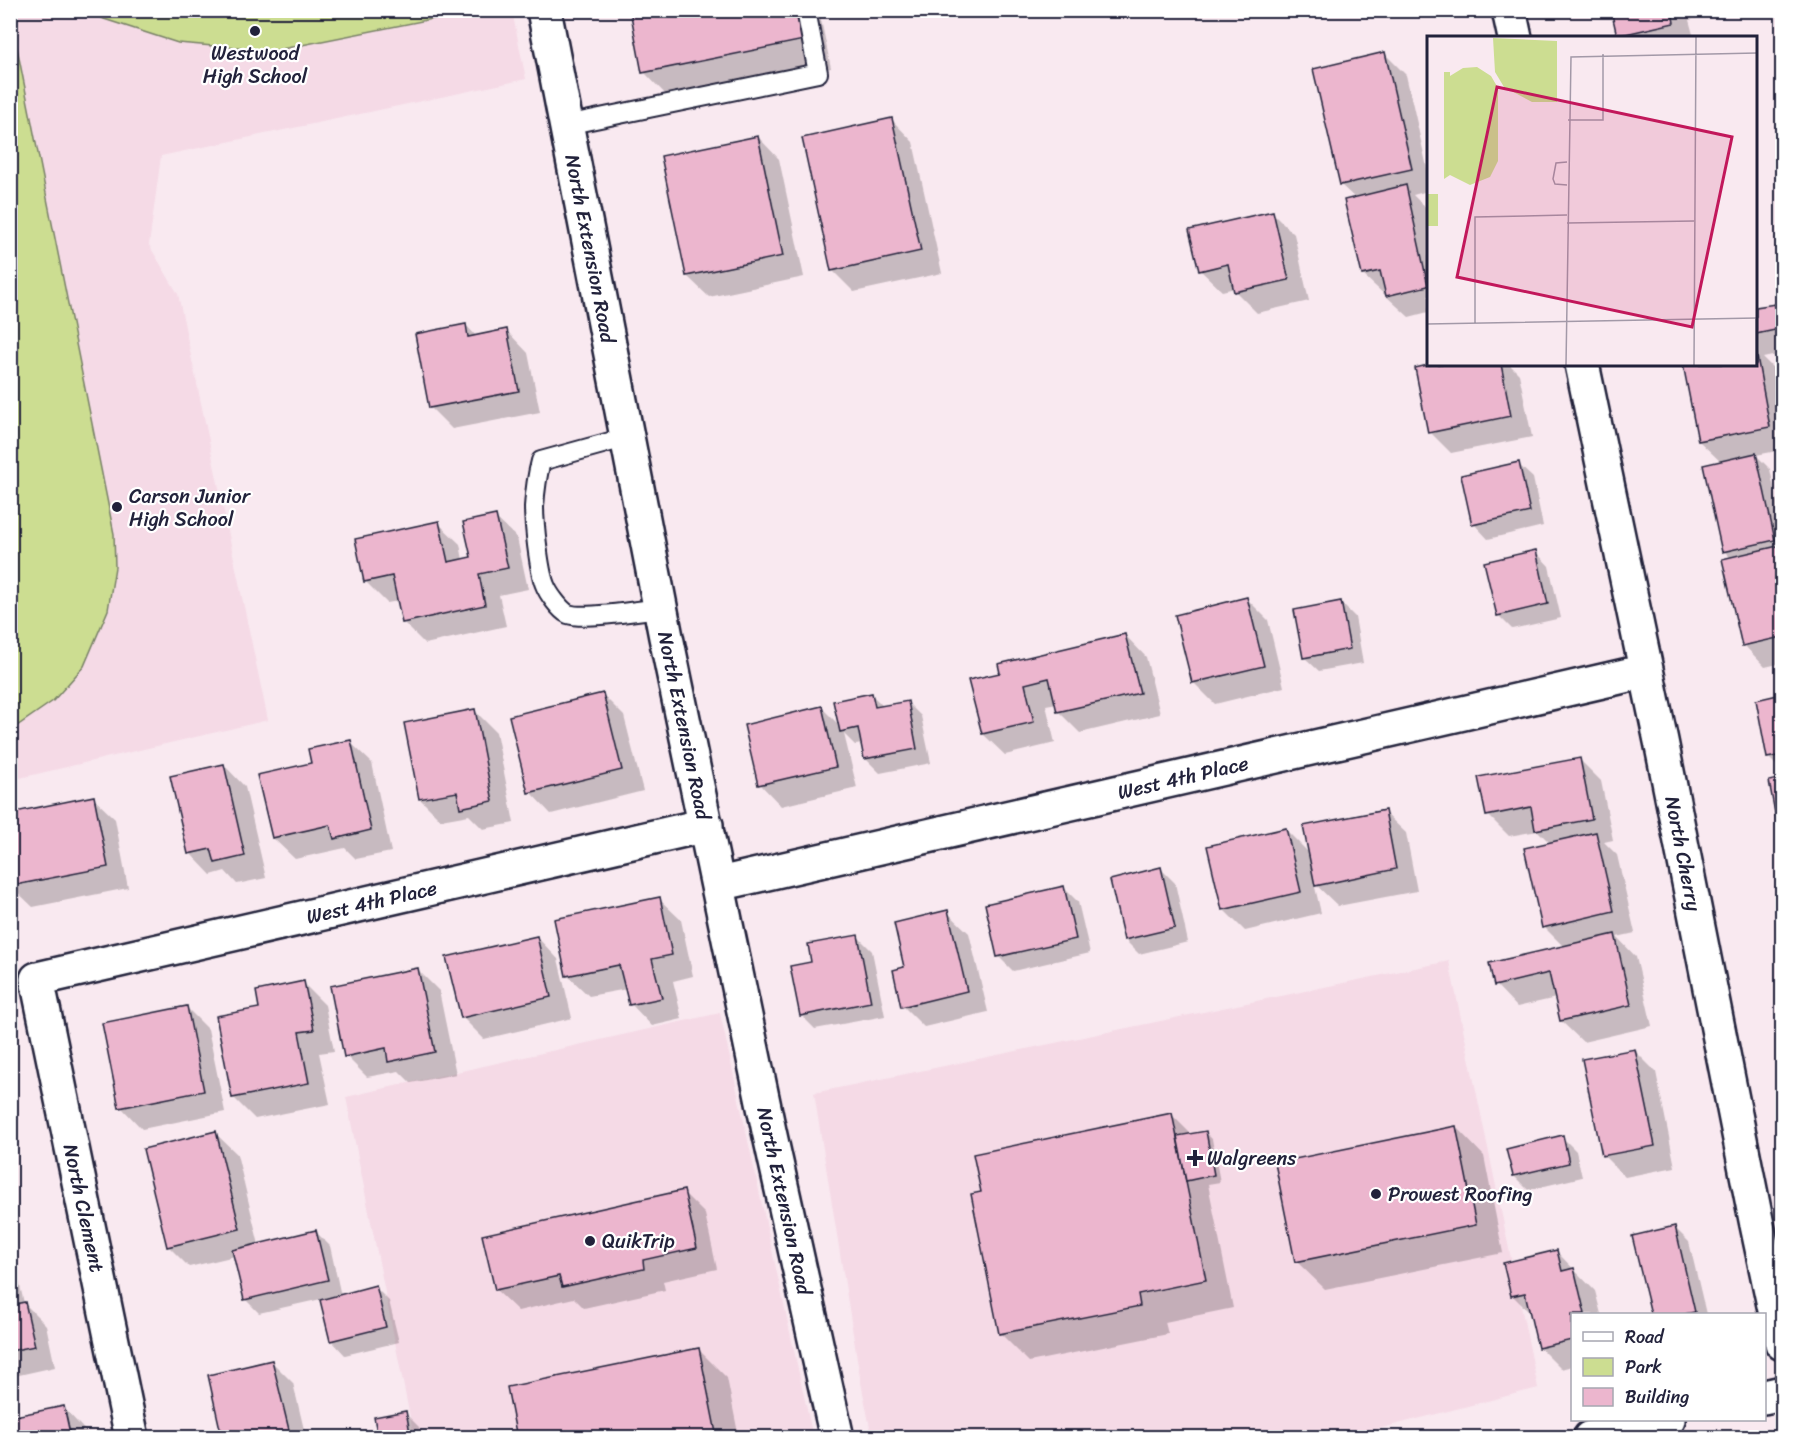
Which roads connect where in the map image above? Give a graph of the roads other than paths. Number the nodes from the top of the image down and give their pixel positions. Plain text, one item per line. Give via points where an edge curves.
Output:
1 (544, 10) edge
2 (806, 10) edge
3 (1509, 10) edge
4 (1515, 36) edge
5 (566, 125) junction
6 (1582, 366) edge
7 (628, 437) junction
8 (660, 608) junction
9 (1646, 670) junction
10 (706, 825) junction
11 (719, 884) junction
12 (37, 979) joint
13 (1782, 1343) edge
14 (1782, 1393) edge
15 (1766, 1397) edge
16 (1659, 1421) edge
17 (132, 1437) edge
18 (837, 1437) edge
19 (1590, 1437) edge

1 - 5 street, North Extension Road
2 - 5 lane via 818,73
3 - 4 street
5 - 7 street, North Extension Road
6 - 9 street, North Cherry
7 - 8 street, North Extension Road
7 - 8 lane via 541,461 534,509 544,584 567,614
8 - 10 street, North Extension Road
9 - 11 street, West 4th Place
9 - 13 street, North Cherry
10 - 11 street, North Extension Road
10 - 12 street, West 4th Place
11 - 18 street, North Extension Road
12 - 17 street, North Clement
14 - 15 street
16 - 19 street

